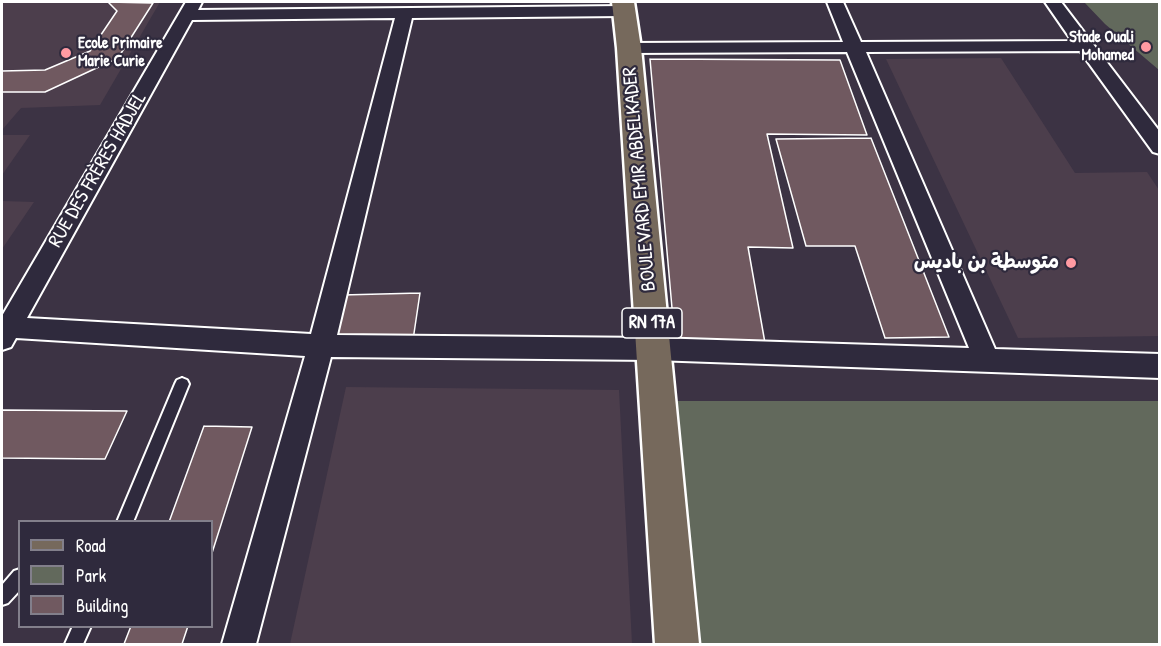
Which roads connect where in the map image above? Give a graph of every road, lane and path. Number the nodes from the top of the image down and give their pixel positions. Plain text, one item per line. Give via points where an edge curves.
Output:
1 (835, 2) edge
2 (1053, 2) edge
3 (624, 6) edge
4 (190, 8) edge
5 (405, 12) junction
6 (1085, 46) junction
7 (629, 48) junction
8 (855, 48) junction
9 (1160, 147) edge
10 (4, 331) edge
11 (321, 346) junction
12 (654, 349) junction
13 (987, 360) junction
14 (1160, 366) edge
15 (182, 384) dead end
16 (126, 520) edge
17 (18, 579) edge
18 (2, 597) edge
19 (82, 628) edge
20 (74, 645) edge
21 (239, 645) edge
22 (677, 645) edge

1 - 8 street
2 - 6 street
3 - 5 street
3 - 7 main road, BOULEVARD EMIR ABDELKADER / RN 17A
4 - 5 street
4 - 10 street, RUE DES FRÈRES HADJEL
5 - 11 street
6 - 8 street
6 - 9 street
7 - 8 street
7 - 12 main road, BOULEVARD EMIR ABDELKADER / RN 17A
8 - 13 street
10 - 11 street
11 - 12 street
11 - 21 street
12 - 13 street
12 - 22 main road, BOULEVARD EMIR ABDELKADER / RN 17A
13 - 14 street
15 - 16 lane
17 - 18 lane
19 - 20 lane

